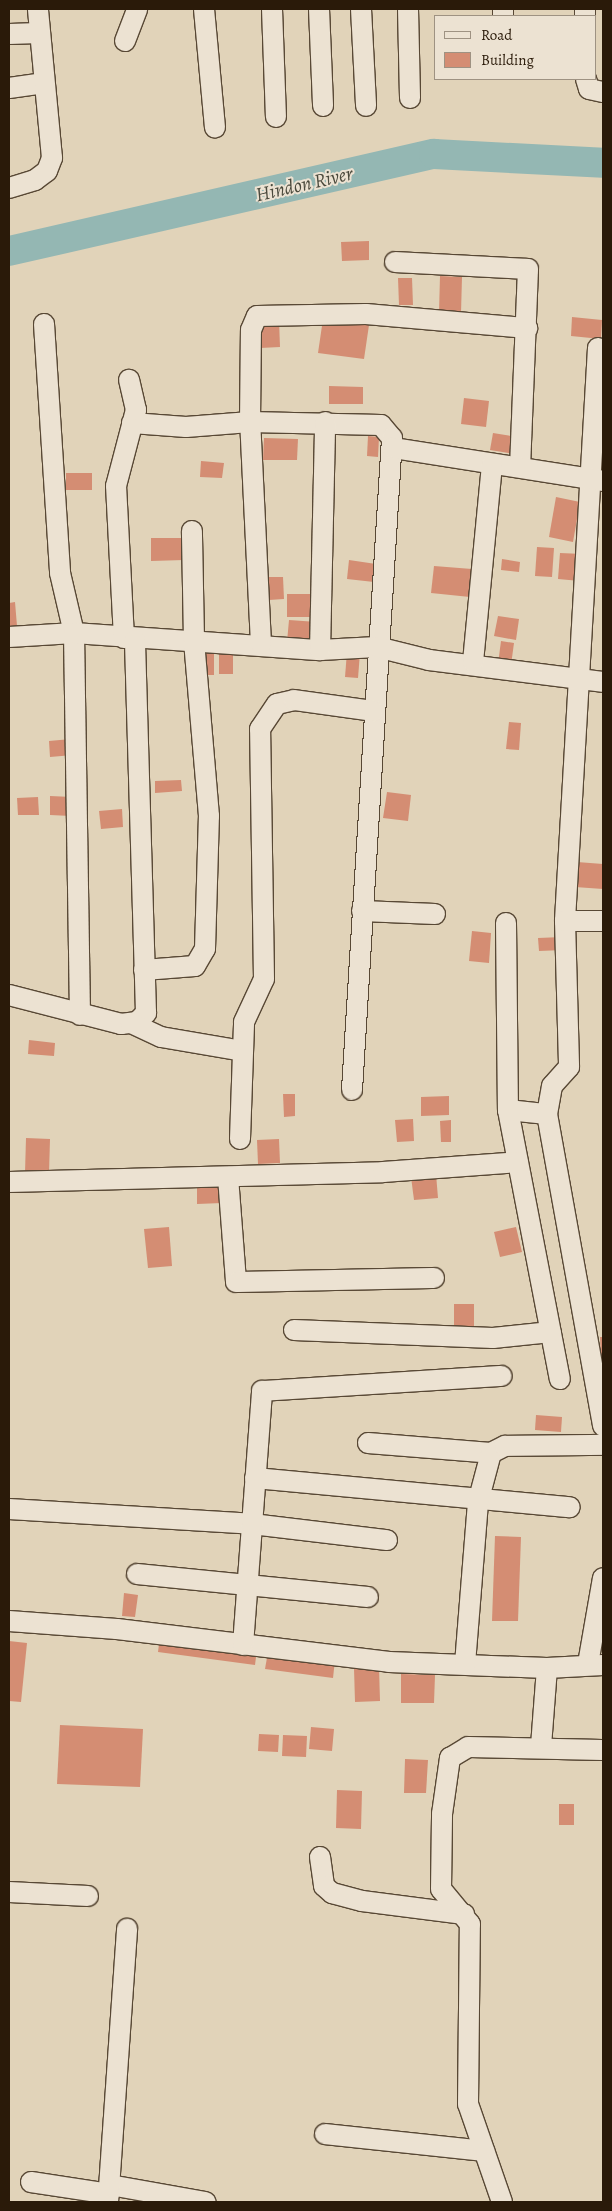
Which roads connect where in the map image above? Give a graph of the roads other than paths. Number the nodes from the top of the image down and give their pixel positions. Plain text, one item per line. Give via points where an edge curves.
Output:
1 (38, 9) edge
2 (137, 9) edge
3 (204, 9) edge
4 (272, 9) edge
5 (319, 9) edge
6 (361, 9) edge
7 (408, 9) edge
8 (40, 33) junction
9 (9, 34) edge
10 (126, 41) dead end
11 (586, 80) edge
12 (43, 83) junction
13 (9, 88) edge
14 (603, 92) edge
15 (410, 98) dead end
16 (323, 106) dead end
17 (366, 106) dead end
18 (276, 117) dead end
19 (215, 127) dead end
20 (9, 188) edge
21 (395, 262) dead end
22 (44, 324) dead end
23 (527, 328) junction
24 (598, 348) dead end
25 (129, 380) dead end
26 (250, 422) junction
27 (324, 422) junction
28 (132, 423) junction
29 (393, 448) junction
30 (492, 464) junction
31 (520, 466) junction
32 (598, 480) edge
33 (192, 531) dead end
34 (74, 633) junction
35 (9, 636) edge
36 (130, 639) junction
37 (194, 640) junction
38 (261, 644) junction
39 (377, 647) junction
40 (320, 650) junction
41 (473, 662) junction
42 (578, 678) junction
43 (603, 682) edge
44 (373, 711) junction
45 (362, 911) junction
46 (435, 914) dead end
47 (566, 920) junction
48 (603, 921) edge
49 (506, 923) dead end
50 (144, 970) junction
51 (9, 995) edge
52 (80, 1015) junction
53 (131, 1023) junction
54 (243, 1051) junction
55 (352, 1090) dead end
56 (508, 1110) junction
57 (547, 1114) junction
58 (240, 1140) dead end
59 (518, 1162) junction
60 (228, 1177) junction
61 (9, 1182) edge
62 (434, 1278) dead end
63 (294, 1330) dead end
64 (551, 1332) junction
65 (502, 1376) dead end
66 (560, 1379) dead end
67 (603, 1426) edge
68 (368, 1443) dead end
69 (603, 1446) edge
70 (491, 1453) junction
71 (255, 1478) junction
72 (478, 1502) junction
73 (570, 1507) dead end
74 (9, 1509) edge
75 (252, 1524) junction
76 (387, 1540) dead end
77 (138, 1574) dead end
78 (603, 1578) edge
79 (250, 1585) junction
80 (368, 1597) dead end
81 (9, 1621) edge
82 (243, 1645) junction
83 (464, 1664) junction
84 (596, 1664) edge
85 (548, 1668) junction
86 (541, 1746) junction
87 (603, 1750) edge
88 (320, 1857) dead end
89 (9, 1892) edge
90 (88, 1896) dead end
91 (466, 1914) junction
92 (127, 1929) dead end
93 (325, 2134) dead end
94 (484, 2150) junction
95 (31, 2182) dead end
96 (109, 2194) edge
97 (205, 2202) edge
98 (502, 2202) edge

1 - 8 street
2 - 10 street
3 - 19 street
4 - 18 street
5 - 16 street
6 - 17 street
7 - 15 street
8 - 9 street
8 - 12 street
11 - 14 street via 589,89
12 - 13 street
12 - 20 street via 52,158 47,171 35,180
21 - 23 street via 525,268 529,275
22 - 34 street via 60,573
23 - 26 street via 366,314 264,313 253,321 251,330
23 - 31 street
24 - 32 street
25 - 28 street via 136,400
26 - 27 street
26 - 28 street via 186,427
26 - 38 street
27 - 29 street via 381,425 388,428
27 - 40 street
28 - 36 street via 116,486
29 - 30 street
29 - 39 street
30 - 31 street
30 - 41 street
31 - 32 street
32 - 42 street
33 - 37 street
34 - 35 street
34 - 36 street
34 - 52 street
36 - 37 street
36 - 50 street
37 - 38 street
37 - 50 street via 209,816 206,948 195,966
38 - 40 street
39 - 40 street
39 - 41 street via 429,660
39 - 44 street
41 - 42 street
42 - 43 street
42 - 47 street
44 - 45 street
44 - 54 street via 294,700 277,704 260,729 264,979 246,1010
45 - 46 street
45 - 55 street
47 - 48 street
47 - 57 street via 569,1067 552,1086
49 - 56 street
50 - 53 street via 146,1013
51 - 52 street
52 - 53 street
53 - 54 street via 161,1037
54 - 58 street
56 - 57 street
56 - 59 street
57 - 67 street
59 - 60 street
59 - 64 street
60 - 61 street
60 - 62 street via 236,1282
63 - 64 street via 493,1338
64 - 66 street
65 - 71 street via 270,1388 260,1399
68 - 70 street
69 - 70 street via 506,1446
70 - 72 street
71 - 72 street
71 - 75 street
72 - 73 street
72 - 83 street
74 - 75 street
75 - 76 street
75 - 79 street
77 - 79 street
78 - 84 street
79 - 80 street
79 - 82 street
81 - 82 street
82 - 83 street via 389,1662
83 - 85 street
84 - 85 street
85 - 86 street
86 - 87 street
86 - 91 street via 468,1747 450,1758 442,1823 441,1889 449,1902
88 - 91 street via 324,1886 332,1893 362,1901
89 - 90 street
91 - 94 street via 471,1937 468,2104
92 - 96 street
93 - 94 street
94 - 98 street
95 - 96 street
96 - 97 street

